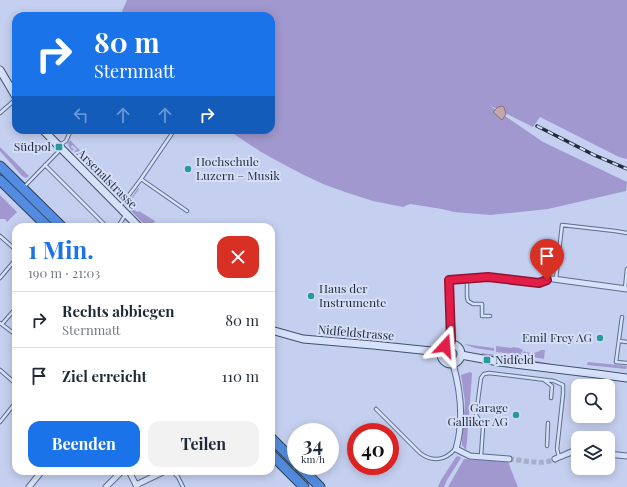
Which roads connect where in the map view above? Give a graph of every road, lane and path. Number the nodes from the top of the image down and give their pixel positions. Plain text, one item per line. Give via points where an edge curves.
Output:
1 (0, 70) edge
2 (12, 91) edge
3 (12, 102) edge
4 (0, 113) edge
5 (48, 134) edge
6 (69, 134) edge
7 (172, 134) edge
8 (62, 146) junction
9 (0, 159) edge
10 (45, 165) junction
11 (0, 166) edge
12 (12, 177) junction
13 (141, 179) junction
14 (0, 181) edge
15 (23, 188) junction
16 (119, 206) junction
17 (187, 211) dead end
18 (126, 214) junction
19 (44, 223) edge
20 (58, 223) edge
21 (103, 223) edge
22 (120, 223) edge
23 (134, 223) edge
24 (627, 233) edge
25 (0, 236) edge
26 (12, 246) edge
27 (12, 264) edge
28 (627, 269) edge
29 (0, 278) edge
30 (467, 279) junction
31 (554, 279) joint
32 (547, 280) dead end
33 (626, 289) edge
34 (12, 312) edge
35 (490, 316) dead end
36 (622, 317) dead end
37 (1, 323) edge
38 (275, 331) edge
39 (12, 332) edge
40 (619, 341) junction
41 (627, 342) edge
42 (450, 344) junction
43 (441, 352) junction
44 (461, 355) junction
45 (627, 363) edge
46 (453, 364) junction
47 (0, 370) edge
48 (627, 378) edge
49 (544, 379) junction
50 (12, 380) edge
51 (551, 398) dead end
52 (12, 407) edge
53 (376, 409) dead end
54 (0, 422) edge
55 (548, 423) dead end
56 (275, 442) edge
57 (547, 446) dead end
58 (456, 449) junction
59 (571, 453) edge
60 (287, 454) edge
61 (615, 455) edge
62 (627, 456) edge
63 (481, 457) junction
64 (275, 458) edge
65 (557, 458) joint
66 (509, 459) tunnel mouth
67 (38, 475) edge
68 (118, 475) edge
69 (131, 475) edge
70 (157, 475) edge
71 (176, 475) edge
72 (308, 475) edge
73 (136, 486) edge
74 (28, 487) edge
75 (106, 487) edge
76 (183, 487) edge
77 (304, 487) edge
78 (320, 487) edge

1 - 2 street
3 - 4 lane
5 - 8 street, Arsenalstrasse
6 - 8 lane
7 - 13 lane
8 - 10 lane
8 - 16 street, Arsenalstrasse
9 - 12 highway
10 - 15 lane
10 - 21 lane
11 - 12 highway
12 - 15 highway
13 - 16 lane
13 - 17 lane
14 - 19 highway
15 - 20 highway
16 - 18 street, Arsenalstrasse
18 - 22 lane
18 - 23 street, Arsenalstrasse
24 - 31 lane via 562,226
25 - 26 lane
27 - 29 lane
28 - 33 lane
30 - 32 street via 488,277 539,283
30 - 35 lane via 468,302 482,304 482,316
30 - 42 street via 449,280
31 - 33 street
34 - 37 lane
36 - 40 lane
37 - 39 lane
38 - 43 street, Nidfeldstrasse via 303,339
40 - 41 lane
40 - 45 lane via 616,362
42 - 43 street via 443,347
42 - 44 street via 460,349
43 - 46 street via 443,360 447,364
44 - 46 street
44 - 48 street
46 - 58 street via 461,401
47 - 50 lane
49 - 51 lane via 552,386
49 - 63 lane via 484,374 481,378 476,415 483,427
49 - 65 lane via 563,385
52 - 54 lane
53 - 58 lane via 424,457 443,459
55 - 57 lane
56 - 60 highway
58 - 63 street via 470,456
59 - 65 street
61 - 62 street
63 - 66 street
64 - 77 highway
67 - 74 street
68 - 75 street
69 - 73 street
70 - 73 street
71 - 76 lane
72 - 78 highway

